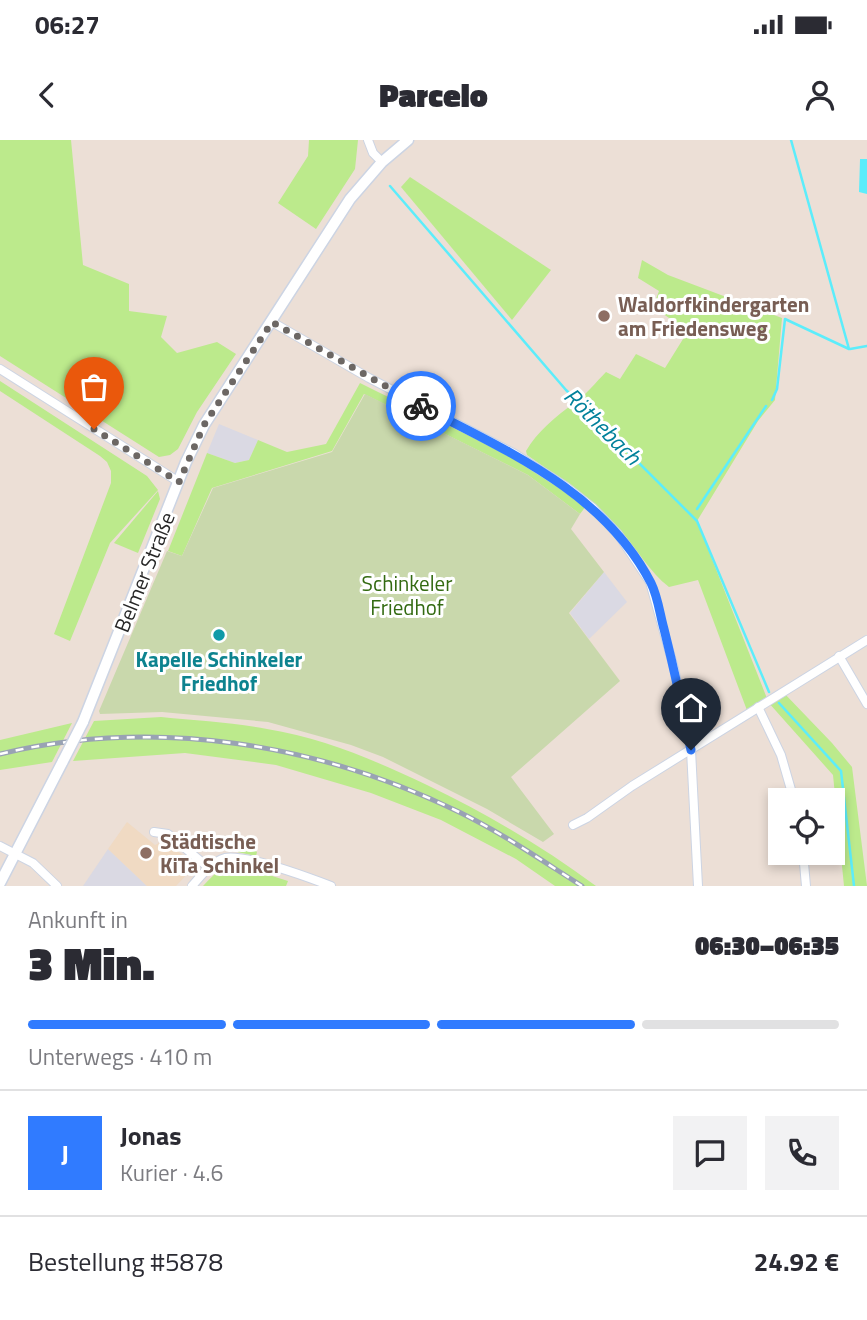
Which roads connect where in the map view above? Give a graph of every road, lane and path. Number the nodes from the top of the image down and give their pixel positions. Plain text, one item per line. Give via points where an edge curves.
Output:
1 (368, 140) edge
2 (408, 140) edge
3 (382, 162) junction
4 (272, 322) junction
5 (0, 369) edge
6 (179, 482) junction
7 (867, 640) edge
8 (839, 656) junction
9 (867, 704) edge
10 (758, 707) junction
11 (691, 750) junction
12 (791, 788) edge
13 (572, 825) dead end
14 (154, 832) dead end
15 (0, 846) edge
16 (16, 854) junction
17 (804, 865) edge
18 (209, 868) junction
19 (0, 883) edge
20 (57, 886) edge
21 (192, 886) edge
22 (331, 886) edge
23 (698, 886) edge
24 (806, 886) edge

1 - 3 street
2 - 3 street, Belmer Straße
3 - 4 street, Belmer Straße via 350,199
4 - 6 street, Belmer Straße via 204,425
4 - 11 street via 369,379 514,454 565,486 606,520 654,590
5 - 6 street
6 - 16 street, Belmer Straße, bridge via 83,722
7 - 8 street
8 - 9 street
8 - 10 street
10 - 11 street
10 - 12 street
11 - 13 street
11 - 23 street
14 - 18 street via 167,834
15 - 16 street
16 - 19 street, Belmer Straße
16 - 20 street
17 - 24 street
18 - 21 street
18 - 22 street via 225,858 240,859

